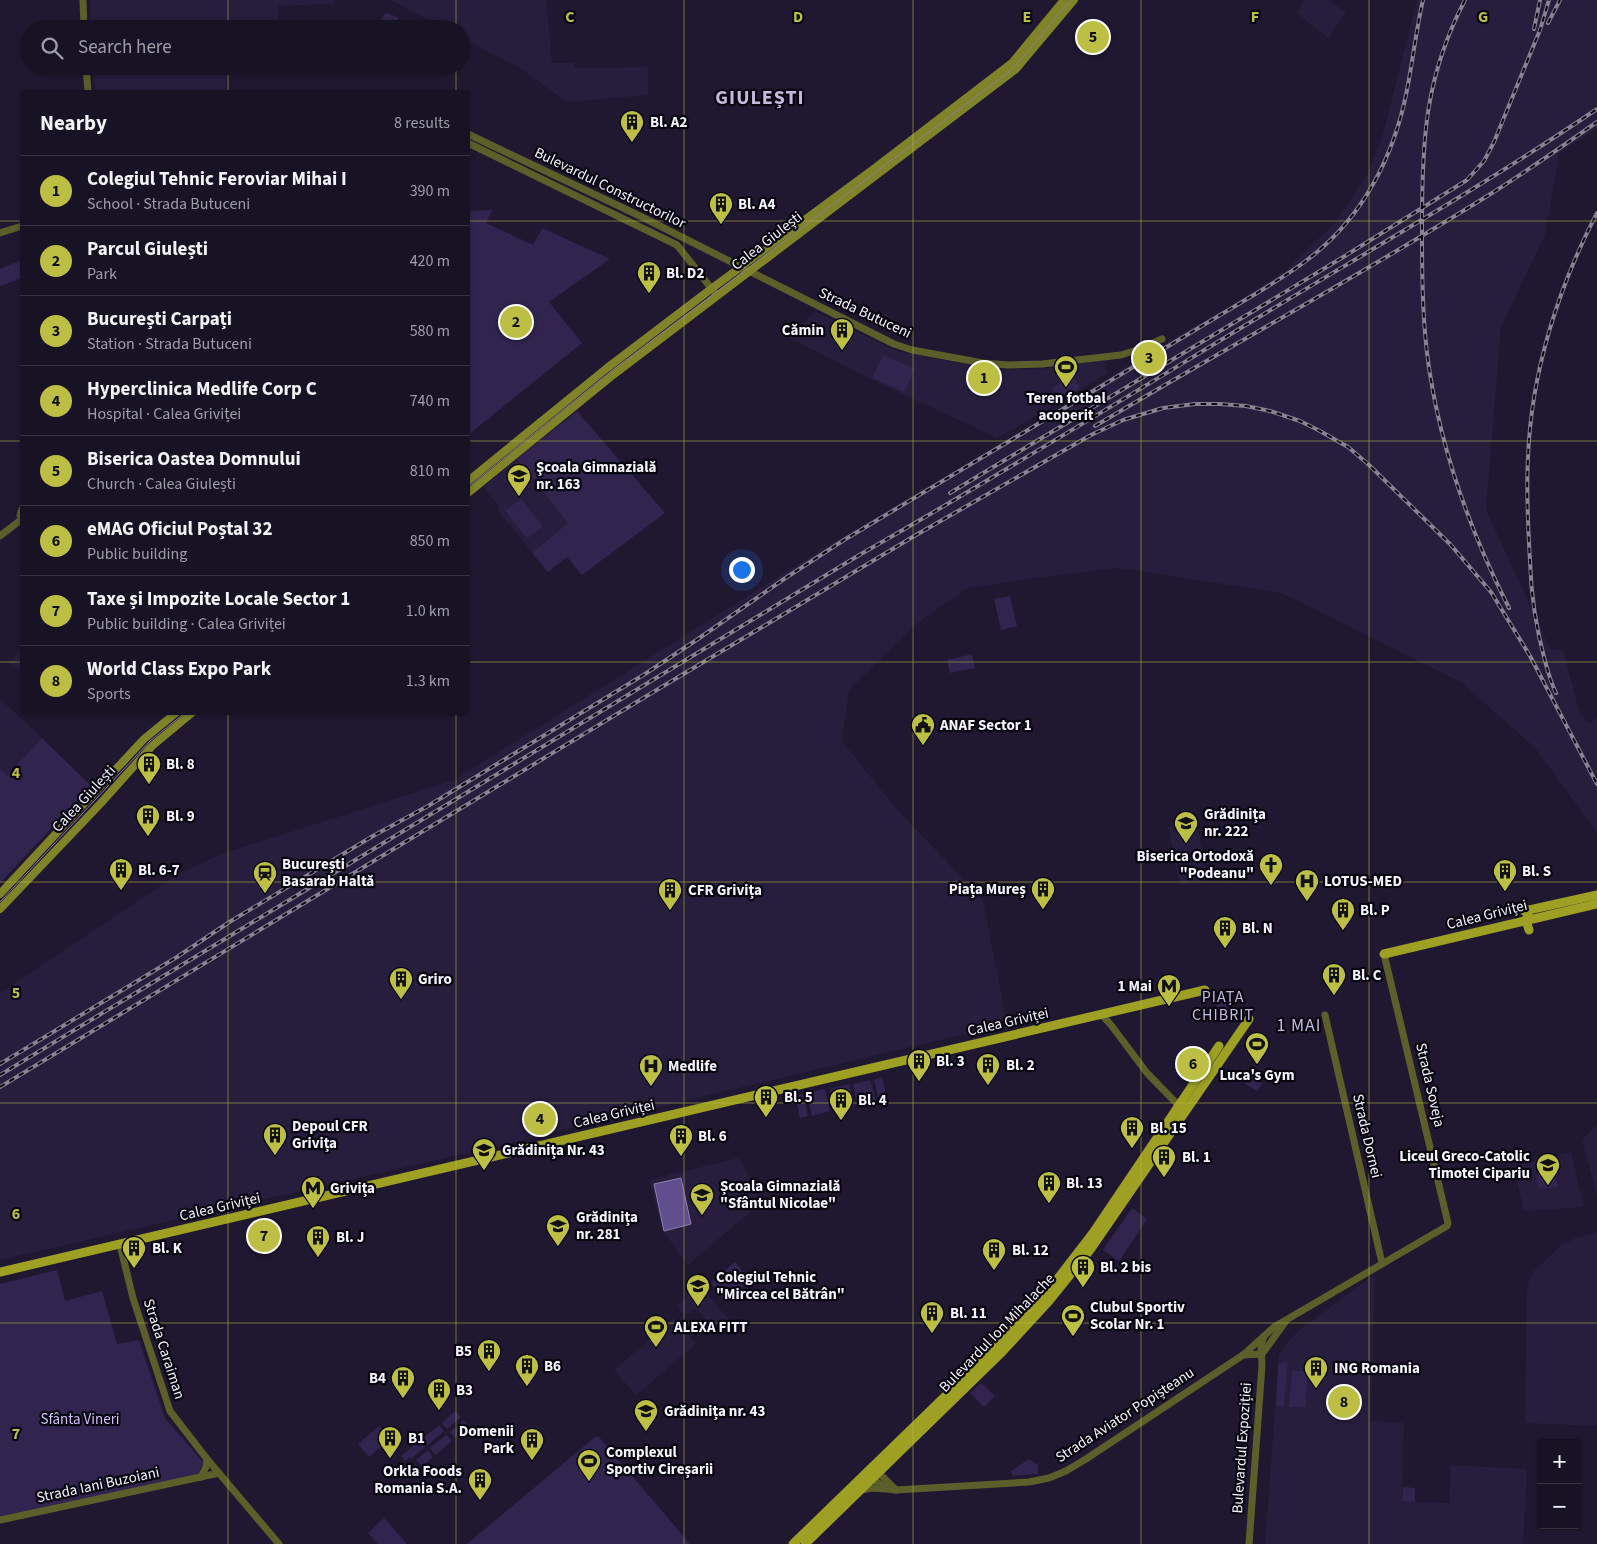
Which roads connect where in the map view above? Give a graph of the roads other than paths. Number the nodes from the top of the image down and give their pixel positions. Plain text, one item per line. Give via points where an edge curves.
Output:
1 (83, 0) edge
2 (1064, 0) edge
3 (1074, 0) edge
4 (84, 20) edge
5 (87, 75) edge
6 (88, 90) edge
7 (470, 135) edge
8 (470, 144) edge
9 (540, 173) junction
10 (20, 227) edge
11 (0, 234) edge
12 (681, 237) junction
13 (678, 244) junction
14 (740, 267) junction
15 (749, 272) junction
16 (711, 289) junction
17 (717, 296) junction
18 (1162, 339) dead end
19 (470, 479) edge
20 (470, 490) edge
21 (20, 521) edge
22 (0, 536) edge
23 (173, 715) edge
24 (190, 715) edge
25 (0, 894) edge
26 (1597, 895) edge
27 (1597, 904) edge
28 (0, 909) edge
29 (1525, 915) junction
30 (1529, 930) dead end
31 (1384, 954) joint
32 (1205, 990) dead end
33 (1101, 1014) junction
34 (1325, 1015) dead end
35 (1249, 1019) dead end
36 (1219, 1046) dead end
37 (1182, 1109) junction
38 (1448, 1222) joint
39 (120, 1245) junction
40 (1382, 1263) junction
41 (0, 1272) edge
42 (1288, 1318) junction
43 (1264, 1336) junction
44 (1251, 1347) junction
45 (1262, 1354) junction
46 (1243, 1355) junction
47 (207, 1459) junction
48 (219, 1473) junction
49 (872, 1473) junction
50 (201, 1477) junction
51 (887, 1489) junction
52 (861, 1490) junction
53 (896, 1490) junction
54 (0, 1520) edge
55 (279, 1544) edge
56 (793, 1544) edge
57 (805, 1544) edge
58 (1249, 1544) edge

1 - 4 street
2 - 14 main road, Calea Giulești via 1012,62
3 - 15 main road, Calea Giulești via 1016,69
5 - 6 street
7 - 9 street, Bulevardul Constructorilor
8 - 9 street, Bulevardul Constructorilor
9 - 12 street, Bulevardul Constructorilor
9 - 13 street, Bulevardul Constructorilor
10 - 11 street
12 - 13 street
12 - 14 street, Bulevardul Constructorilor
13 - 16 street, Bulevardul Constructorilor
14 - 15 street, Strada Butuceni
14 - 16 main road, Calea Giulești
15 - 17 main road, Calea Giulești
15 - 18 street, Strada Butuceni via 894,344 983,363 1042,364 1112,356 1130,353
16 - 17 street, Bulevardul Constructorilor
16 - 19 main road, Calea Giulești
17 - 20 main road, Calea Giulești
21 - 22 street
23 - 25 main road, Calea Giulești via 144,739
24 - 28 main road, Calea Giulești via 152,746
26 - 29 main road, Calea Griviței via 1535,908
27 - 29 main road, Calea Griviței
29 - 30 main road
29 - 31 main road, Calea Griviței
31 - 38 street, Strada Soveja
32 - 33 main road, Calea Griviței
33 - 37 street via 1147,1073
33 - 39 main road, Calea Griviței
34 - 40 street, Strada Dornei
35 - 37 main road, Bulevardul Ion Mihalache
36 - 37 main road, Bulevardul Ion Mihalache
37 - 49 main road, Bulevardul Ion Mihalache via 1090,1250 1049,1301 1002,1352
38 - 40 street, Strada Aviator Popișteanu via 1445,1227
39 - 41 main road, Calea Griviței
39 - 47 street, Strada Caraiman via 133,1298 170,1411
40 - 42 street, Strada Aviator Popișteanu
42 - 43 street, Strada Aviator Popișteanu
42 - 45 street, Strada Aviator Popișteanu
43 - 44 street, Strada Aviator Popișteanu
43 - 45 street, Bulevardul Expoziției
44 - 45 street
44 - 46 street, Strada Aviator Popișteanu
45 - 46 street
45 - 58 street, Bulevardul Expoziției
46 - 53 street, Strada Aviator Popișteanu via 1080,1462 1049,1478 1015,1484
47 - 48 street, Strada Caraiman
47 - 50 street
48 - 50 street, Strada Iani Buzoiani
48 - 55 street, Strada Caraiman
49 - 51 street, Strada Aviator Popișteanu
49 - 52 main road, Bulevardul Ion Mihalache
49 - 53 street
49 - 56 main road, Bulevardul Ion Mihalache
50 - 54 street, Strada Iani Buzoiani
51 - 52 street
51 - 53 street, Strada Aviator Popișteanu
52 - 57 main road, Bulevardul Ion Mihalache

